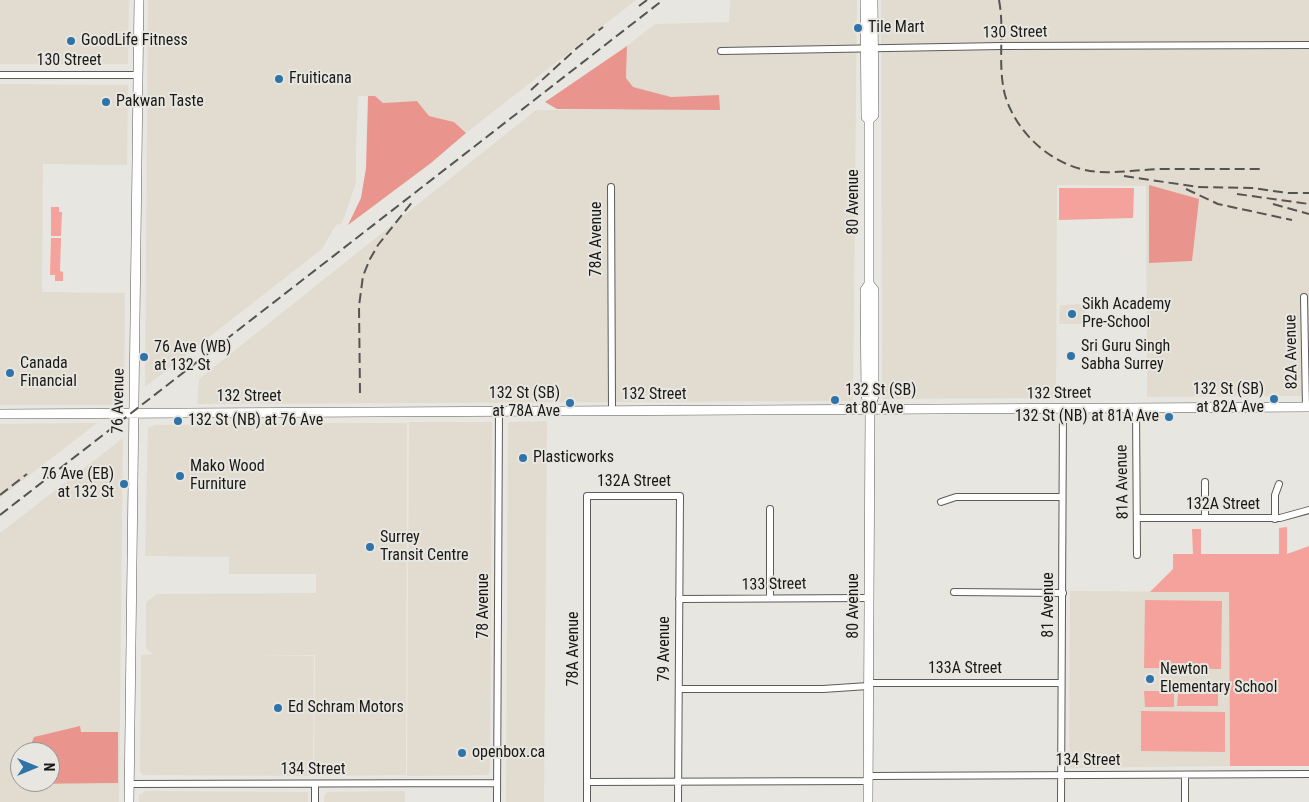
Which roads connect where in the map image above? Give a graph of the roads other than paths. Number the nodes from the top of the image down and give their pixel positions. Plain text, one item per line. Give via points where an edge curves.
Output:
1 (139, 0) edge
2 (865, 0) edge
3 (873, 0) edge
4 (1309, 45) edge
5 (869, 48) junction
6 (721, 51) dead end
7 (0, 75) edge
8 (138, 75) junction
9 (611, 187) dead end
10 (1304, 297) dead end
11 (1308, 407) edge
12 (1063, 408) junction
13 (1136, 408) junction
14 (870, 409) junction
15 (612, 410) junction
16 (499, 411) junction
17 (134, 413) junction
18 (0, 414) edge
19 (1205, 482) dead end
20 (1279, 484) dead end
21 (588, 496) joint
22 (680, 496) joint
23 (1062, 497) junction
24 (941, 502) dead end
25 (770, 509) dead end
26 (1309, 510) edge
27 (1137, 518) junction
28 (1205, 518) junction
29 (1276, 519) junction
30 (1137, 555) dead end
31 (954, 592) dead end
32 (1063, 593) junction
33 (770, 598) junction
34 (868, 598) junction
35 (679, 599) junction
36 (1061, 683) junction
37 (868, 684) junction
38 (679, 689) junction
39 (1309, 774) edge
40 (1061, 775) junction
41 (1185, 775) junction
42 (868, 778) junction
43 (588, 782) junction
44 (678, 782) junction
45 (498, 783) junction
46 (129, 784) junction
47 (315, 784) junction
48 (129, 802) edge
49 (315, 802) edge
50 (497, 802) edge
51 (587, 802) edge
52 (678, 802) edge
53 (868, 802) edge
54 (1060, 802) edge
55 (1185, 802) edge

1 - 8 main road, 76 Avenue
2 - 5 main road, 80 Avenue
3 - 5 main road, 80 Avenue
4 - 5 street, 130 Street
5 - 6 street, 130 Street
5 - 14 main road, 80 Avenue via 874,114 869,120 869,284 874,290 874,396
7 - 8 street, 130 Street
8 - 17 main road, 76 Avenue
9 - 15 street, 78A Avenue
10 - 11 street, 82A Avenue
11 - 13 main road, 132 Street
12 - 13 main road, 132 Street
12 - 14 main road, 132 Street
12 - 23 street, 81 Avenue
13 - 27 street, 81A Avenue
14 - 15 main road, 132 Street
14 - 34 main road, 80 Avenue
15 - 16 main road, 132 Street
16 - 17 main road, 132 Street
16 - 45 street, 78 Avenue
17 - 18 main road, 132 Street
17 - 46 main road, 76 Avenue
19 - 28 street
20 - 29 street via 1275,495
21 - 22 street, 132A Street
21 - 43 street, 78A Avenue
22 - 35 street, 79 Avenue
23 - 24 street via 956,497
23 - 32 street, 81 Avenue
25 - 33 street
26 - 29 street, 132A Street
27 - 28 street, 132A Street
27 - 30 street, 81A Avenue
28 - 29 street, 132A Street
31 - 32 street
32 - 36 street, 81 Avenue
33 - 34 street, 133 Street
33 - 35 street, 133 Street
34 - 37 main road, 80 Avenue
35 - 38 street, 79 Avenue
36 - 37 street, 133A Street
36 - 40 street, 81 Avenue
37 - 38 street, 133A Street via 823,689
37 - 42 main road, 80 Avenue
38 - 44 street, 79 Avenue
39 - 41 street, 134 Street
40 - 41 street, 134 Street
40 - 42 street, 134 Street
40 - 54 street, 81 Avenue
41 - 55 street
42 - 44 street, 134 Street
42 - 53 main road, 80 Avenue
43 - 44 street, 134 Street
43 - 51 street, 78A Avenue
44 - 52 street, 79 Avenue
45 - 47 street, 134 Street
45 - 50 street, 78 Avenue
46 - 47 street, 134 Street
46 - 48 main road, 76 Avenue
47 - 49 street

